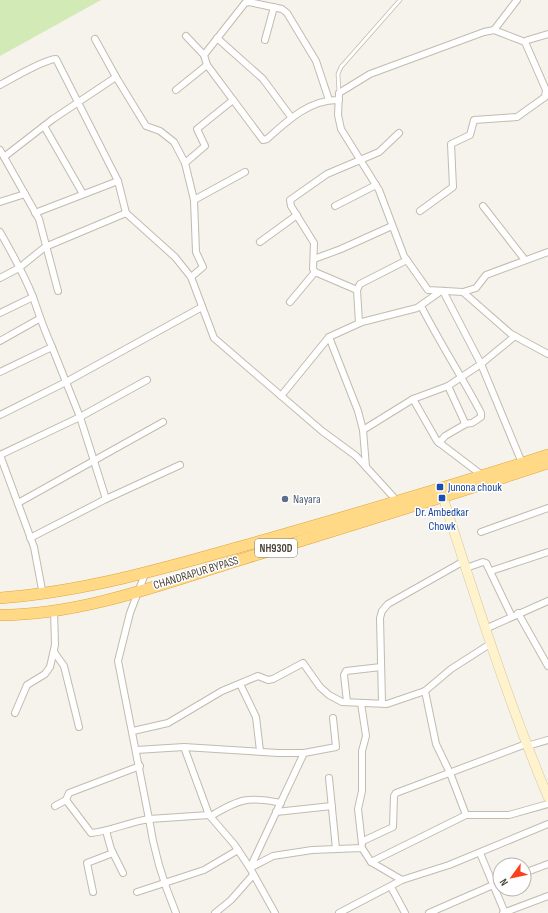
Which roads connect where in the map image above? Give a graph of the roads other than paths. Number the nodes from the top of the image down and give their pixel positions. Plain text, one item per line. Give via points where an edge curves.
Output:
1 (400, 0) edge
2 (518, 0) edge
3 (274, 7) junction
4 (494, 30) junction
5 (548, 34) edge
6 (186, 36) dead end
7 (217, 38) junction
8 (95, 39) dead end
9 (264, 40) dead end
10 (525, 42) junction
11 (204, 55) junction
12 (207, 65) junction
13 (116, 77) junction
14 (0, 85) edge
15 (176, 90) dead end
16 (339, 93) junction
17 (233, 100) junction
18 (329, 100) junction
19 (339, 100) junction
20 (78, 102) junction
21 (291, 118) junction
22 (44, 126) junction
23 (399, 134) dead end
24 (0, 150) edge
25 (4, 157) junction
26 (360, 160) junction
27 (185, 163) junction
28 (245, 172) dead end
29 (118, 181) junction
30 (376, 185) junction
31 (25, 194) junction
32 (83, 194) junction
33 (194, 200) junction
34 (0, 202) edge
35 (335, 206) dead end
36 (483, 206) dead end
37 (420, 211) dead end
38 (35, 213) junction
39 (126, 213) junction
40 (297, 216) junction
41 (392, 226) junction
42 (0, 232) edge
43 (260, 242) dead end
44 (45, 247) junction
45 (548, 252) edge
46 (314, 259) junction
47 (407, 260) junction
48 (526, 260) junction
49 (19, 268) junction
50 (315, 272) junction
51 (190, 277) junction
52 (0, 278) edge
53 (357, 290) junction
54 (58, 291) dead end
55 (442, 291) junction
56 (463, 292) junction
57 (32, 297) junction
58 (290, 302) dead end
59 (421, 306) junction
60 (202, 307) junction
61 (0, 313) edge
62 (39, 319) junction
63 (359, 323) junction
64 (515, 336) junction
65 (329, 337) junction
66 (0, 341) edge
67 (52, 347) junction
68 (548, 354) edge
69 (481, 364) junction
70 (0, 372) edge
71 (462, 376) junction
72 (147, 380) dead end
73 (66, 382) junction
74 (448, 386) junction
75 (281, 396) junction
76 (413, 398) junction
77 (0, 415) edge
78 (80, 417) junction
79 (163, 422) dead end
80 (464, 424) junction
81 (363, 430) junction
82 (439, 443) junction
83 (0, 455) edge
84 (548, 455) edge
85 (93, 460) junction
86 (522, 463) junction
87 (548, 463) edge
88 (180, 465) dead end
89 (366, 467) junction
90 (483, 476) junction
91 (442, 493) junction
92 (106, 499) junction
93 (398, 502) junction
94 (18, 503) junction
95 (548, 508) edge
96 (481, 532) dead end
97 (30, 538) junction
98 (548, 552) edge
99 (465, 565) junction
100 (491, 571) junction
101 (146, 574) junction
102 (139, 591) junction
103 (43, 595) junction
104 (1, 597) edge
105 (548, 601) edge
106 (54, 610) junction
107 (518, 613) junction
108 (0, 615) edge
109 (512, 617) junction
110 (485, 629) junction
111 (490, 644) junction
112 (54, 652) junction
113 (548, 666) edge
114 (381, 667) junction
115 (240, 684) junction
116 (425, 691) junction
117 (347, 702) junction
118 (361, 703) junction
119 (382, 703) junction
120 (15, 713) dead end
121 (333, 718) dead end
122 (79, 727) dead end
123 (133, 731) junction
124 (548, 740) edge
125 (527, 745) junction
126 (184, 747) junction
127 (136, 750) junction
128 (260, 751) junction
129 (304, 753) junction
130 (140, 766) junction
131 (450, 773) junction
132 (329, 778) dead end
133 (548, 797) edge
134 (66, 800) junction
135 (281, 803) junction
136 (548, 804) edge
137 (55, 806) dead end
138 (332, 806) junction
139 (276, 812) junction
140 (466, 815) junction
141 (210, 816) junction
142 (149, 819) junction
143 (548, 824) edge
144 (106, 831) junction
145 (363, 841) junction
146 (362, 848) junction
147 (336, 849) junction
148 (238, 850) junction
149 (114, 853) junction
150 (480, 853) junction
151 (371, 862) junction
152 (548, 864) edge
153 (250, 868) junction
154 (532, 870) edge
155 (123, 872) dead end
156 (253, 875) junction
157 (402, 880) junction
158 (163, 883) junction
159 (492, 886) joint
160 (391, 887) junction
161 (93, 892) dead end
162 (137, 892) dead end
163 (548, 896) edge
164 (497, 897) edge
165 (176, 913) edge
166 (215, 913) edge
167 (275, 913) edge
168 (339, 913) edge
169 (405, 913) edge
170 (430, 913) edge
171 (504, 913) edge

1 - 16 lane via 341,67 338,74
2 - 4 street
3 - 7 street via 245,3
3 - 9 street
3 - 18 street via 286,11 314,57
4 - 10 street
4 - 16 street via 370,74
5 - 10 street
6 - 11 street
7 - 11 street
7 - 21 street via 263,78
8 - 13 street
10 - 37 street via 546,90 545,97 517,117 474,120 470,134 451,144 453,187
11 - 12 street
12 - 15 street
12 - 17 street
13 - 20 street
13 - 27 street via 146,126 160,131 174,142
14 - 20 street via 38,65 56,59
16 - 19 street
17 - 21 street via 262,140 267,139
17 - 27 street via 197,128 205,146
18 - 19 street
18 - 21 street via 309,107
19 - 26 street via 341,129
20 - 22 street
20 - 29 street
22 - 25 street
22 - 32 street
23 - 26 street via 379,152
24 - 25 street
25 - 31 street
26 - 30 street
26 - 40 street via 327,174 292,199 290,203
27 - 33 street
28 - 33 street
29 - 32 street
29 - 39 street
30 - 35 street
30 - 41 street
31 - 34 street
31 - 38 street
32 - 38 street
33 - 51 street via 196,252 203,267
36 - 48 street
38 - 44 street via 39,219
39 - 44 street
39 - 51 street via 175,257
40 - 43 street
40 - 46 street via 314,242
41 - 46 street
41 - 47 street
42 - 49 street
44 - 49 street
44 - 54 street
45 - 48 street
46 - 50 street
47 - 53 street via 360,284
47 - 55 street via 428,290
48 - 56 street via 486,274 476,288
49 - 52 street
49 - 57 street
50 - 53 street
50 - 58 street
51 - 60 street
53 - 63 street
55 - 56 street
55 - 59 street
55 - 69 street
56 - 64 street
57 - 61 street
57 - 62 street
59 - 63 street
59 - 71 street via 438,339
60 - 73 street
60 - 75 street via 214,338
62 - 66 street
62 - 67 street
63 - 65 street
64 - 68 street
64 - 69 street
65 - 75 street
65 - 81 street via 357,407
67 - 70 street
67 - 73 street
69 - 71 street
69 - 86 street
71 - 74 street
71 - 80 street via 482,416 472,423
72 - 78 street
73 - 77 street
73 - 78 street
74 - 76 street
74 - 80 street
75 - 89 street via 356,456
76 - 81 street
76 - 82 street
78 - 83 street
78 - 85 street
79 - 85 street
80 - 82 street
81 - 89 street
82 - 90 street
83 - 94 street
84 - 86 highway, CHANDRAPUR BYPASS / NH930D
85 - 92 street
85 - 94 street
86 - 90 highway, CHANDRAPUR BYPASS / NH930D
87 - 91 highway, CHANDRAPUR BYPASS / NH930D
88 - 92 street
89 - 93 street
90 - 91 highway, CHANDRAPUR BYPASS / NH930D
91 - 93 highway, CHANDRAPUR BYPASS / NH930D
91 - 99 main road
91 - 102 highway, CHANDRAPUR BYPASS / NH930D
92 - 97 street
93 - 101 highway, CHANDRAPUR BYPASS / NH930D
94 - 97 street
95 - 96 street
97 - 103 street
98 - 100 street
99 - 100 street via 485,562
99 - 110 main road
99 - 114 street via 385,607 380,618
100 - 109 street
101 - 102 street
101 - 103 highway, CHANDRAPUR BYPASS / NH930D
102 - 106 highway, CHANDRAPUR BYPASS / NH930D
102 - 123 street via 130,613 118,661
103 - 104 highway, CHANDRAPUR BYPASS / NH930D
105 - 107 street
106 - 108 highway, CHANDRAPUR BYPASS / NH930D
106 - 112 street
107 - 109 street
107 - 113 street
109 - 110 street
110 - 111 main road
111 - 116 street via 451,669
111 - 125 main road
112 - 120 street via 48,671 24,690
112 - 122 street via 64,666
114 - 117 street via 346,672 344,675
114 - 119 street
115 - 117 street via 258,676 273,679 303,663 329,695
115 - 123 street via 222,691 168,723
115 - 128 street via 256,717
116 - 119 street via 387,704
116 - 131 street via 436,744
117 - 118 street
118 - 119 street
118 - 145 street via 366,736 362,751 362,791 358,809
121 - 129 street via 336,748
123 - 127 street
124 - 125 street
125 - 131 street
125 - 133 main road
126 - 127 street
126 - 128 street
126 - 141 street
127 - 130 street
128 - 129 street
129 - 135 street
130 - 134 street via 69,793
130 - 142 street
131 - 140 street
131 - 145 street via 396,794 393,827
132 - 138 street
134 - 137 street
134 - 144 street via 89,831
135 - 139 street
135 - 141 street via 262,799 248,800 231,804
136 - 140 street via 509,815
138 - 139 street
138 - 147 street
139 - 153 street
140 - 151 street
141 - 142 street
141 - 148 street
142 - 144 street
142 - 158 street
143 - 150 street
144 - 149 street
145 - 146 street
146 - 147 street
146 - 151 street
147 - 153 street via 273,856
148 - 153 street
148 - 158 street via 204,870
149 - 155 street
149 - 161 street via 87,864
150 - 157 street
150 - 159 street
151 - 157 street
152 - 154 street
153 - 156 street
156 - 166 street via 233,898
156 - 167 street
157 - 160 street
158 - 162 street
158 - 165 street
159 - 170 street
160 - 168 street
160 - 169 street
163 - 171 street
164 - 171 street

